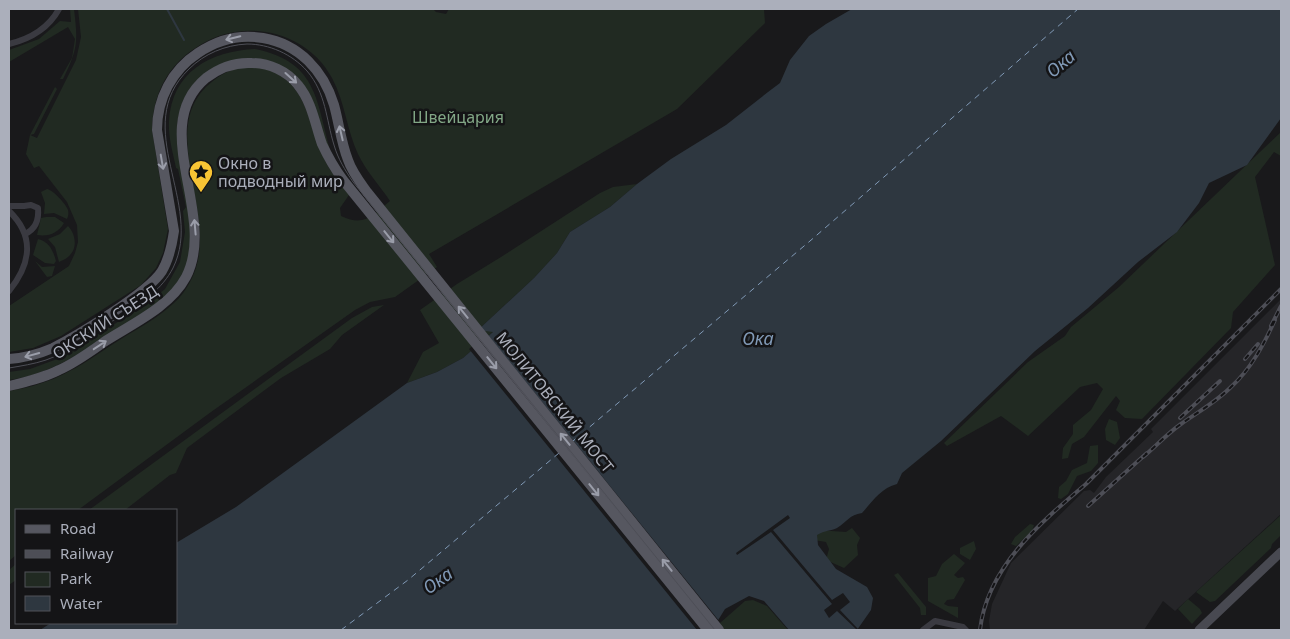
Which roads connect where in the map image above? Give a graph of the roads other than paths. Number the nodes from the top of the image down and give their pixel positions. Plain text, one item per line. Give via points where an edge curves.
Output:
1 (59, 9) edge
2 (9, 44) edge
3 (368, 192) joint
4 (359, 199) joint
5 (9, 206) edge
6 (9, 211) edge
7 (25, 234) junction
8 (9, 291) edge
9 (9, 360) edge
10 (9, 386) edge
11 (1281, 552) edge
12 (964, 628) edge
13 (708, 630) edge
14 (719, 630) edge
15 (923, 630) edge
16 (1199, 630) edge

1 - 2 street via 38,32
3 -> 9 main road, ОКСКИЙ СЪЕЗД via 349,163 327,88 303,55 271,39 254,36 233,38 206,47 173,76 160,104 158,140 174,231 161,272 143,291 70,339 34,355
14 -> 3 main road, МОЛИТОВСКИЙ МОСТ
10 -> 4 main road, ОКСКИЙ СЪЕЗД via 44,377 74,362 160,306 183,282 192,264 196,238 182,118 195,90 219,70 238,64 258,63 278,69 292,78 305,95 329,158
4 -> 13 main road, МОЛИТОВСКИЙ МОСТ
5 - 7 street via 31,205 38,208 34,227
6 - 7 street
7 - 8 street via 27,253 22,273
11 - 16 street
12 - 15 street via 935,621

